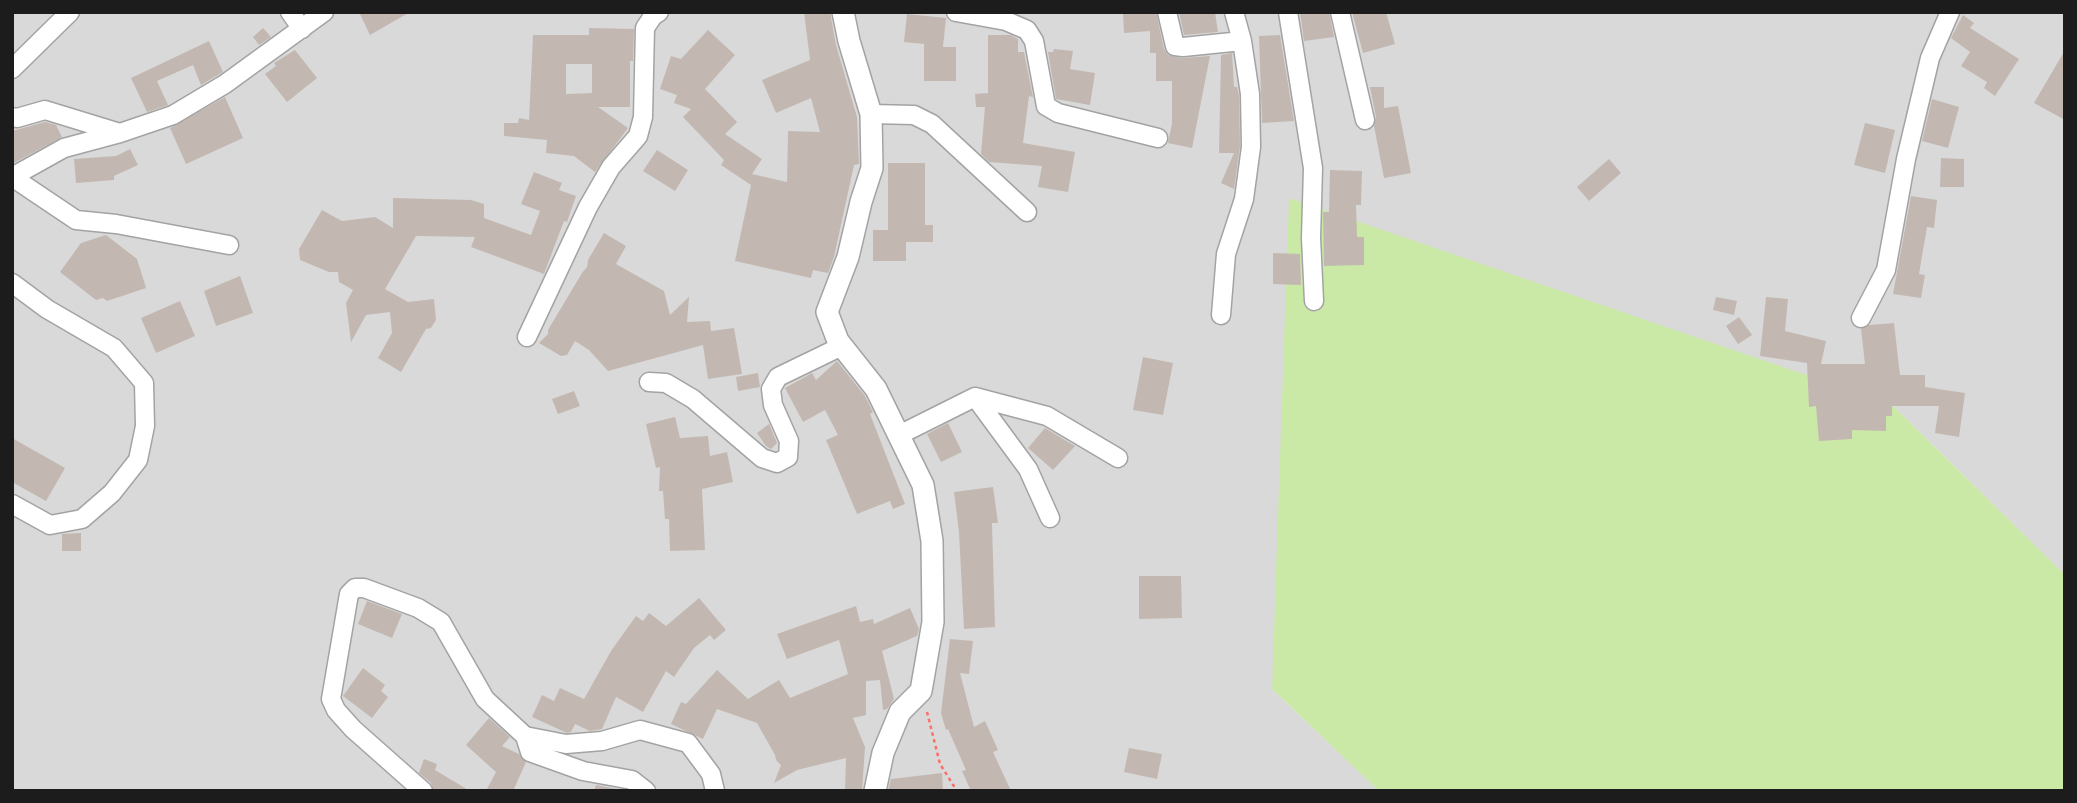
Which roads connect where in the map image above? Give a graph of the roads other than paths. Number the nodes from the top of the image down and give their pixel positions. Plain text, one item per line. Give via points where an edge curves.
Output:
1 (70, 12) edge
2 (290, 12) edge
3 (324, 12) edge
4 (659, 12) edge
5 (843, 12) edge
6 (956, 12) edge
7 (1167, 12) edge
8 (1234, 12) edge
9 (1288, 12) edge
10 (1340, 12) edge
11 (1950, 12) edge
12 (302, 29) junction
13 (1242, 41) junction
14 (12, 69) edge
15 (871, 114) junction
16 (12, 117) edge
17 (1365, 120) dead end
18 (120, 133) junction
19 (1158, 138) dead end
20 (12, 177) edge
21 (1027, 212) dead end
22 (229, 245) dead end
23 (12, 283) edge
24 (1314, 301) dead end
25 (1221, 315) dead end
26 (1861, 318) dead end
27 (527, 337) dead end
28 (842, 346) junction
29 (649, 382) dead end
30 (975, 397) junction
31 (899, 435) junction
32 (1118, 458) dead end
33 (12, 504) edge
34 (1050, 518) dead end
35 (525, 736) junction
36 (423, 791) edge
37 (646, 791) edge
38 (715, 791) edge
39 (875, 791) edge

1 - 14 street
2 - 12 street
3 - 12 street
4 - 27 street via 645,29 643,117 638,135 611,167 587,207
5 - 15 street
6 - 19 street via 1006,21 1027,30 1034,41 1046,106
7 - 13 street via 1175,46
8 - 13 street
9 - 24 street via 1313,168
10 - 17 street
11 - 26 street via 1930,58 1886,270
12 - 18 street via 225,85 173,115
13 - 25 street via 1251,147 1244,199 1227,254
15 - 21 street via 914,116 932,124
15 - 28 street via 872,168 848,257 827,312
16 - 18 street via 46,110
18 - 20 street via 64,148
20 - 22 street via 76,220
23 - 33 street via 114,348 144,383 145,426 138,460 112,493 82,519 50,525
28 - 29 street via 779,377 771,389 789,441 788,457 777,463 762,458 693,399 666,383
28 - 31 street via 876,389
30 - 31 street
30 - 32 street via 1047,416
30 - 34 street via 1028,469
31 - 39 street via 923,485 932,541 933,622 921,691 900,712 883,753
35 - 36 street via 485,699 441,622 418,608 355,588 349,594 331,699 353,729
35 - 37 street via 530,752 583,771 632,780
35 - 38 street via 566,744 603,741 640,730 688,743 710,774

